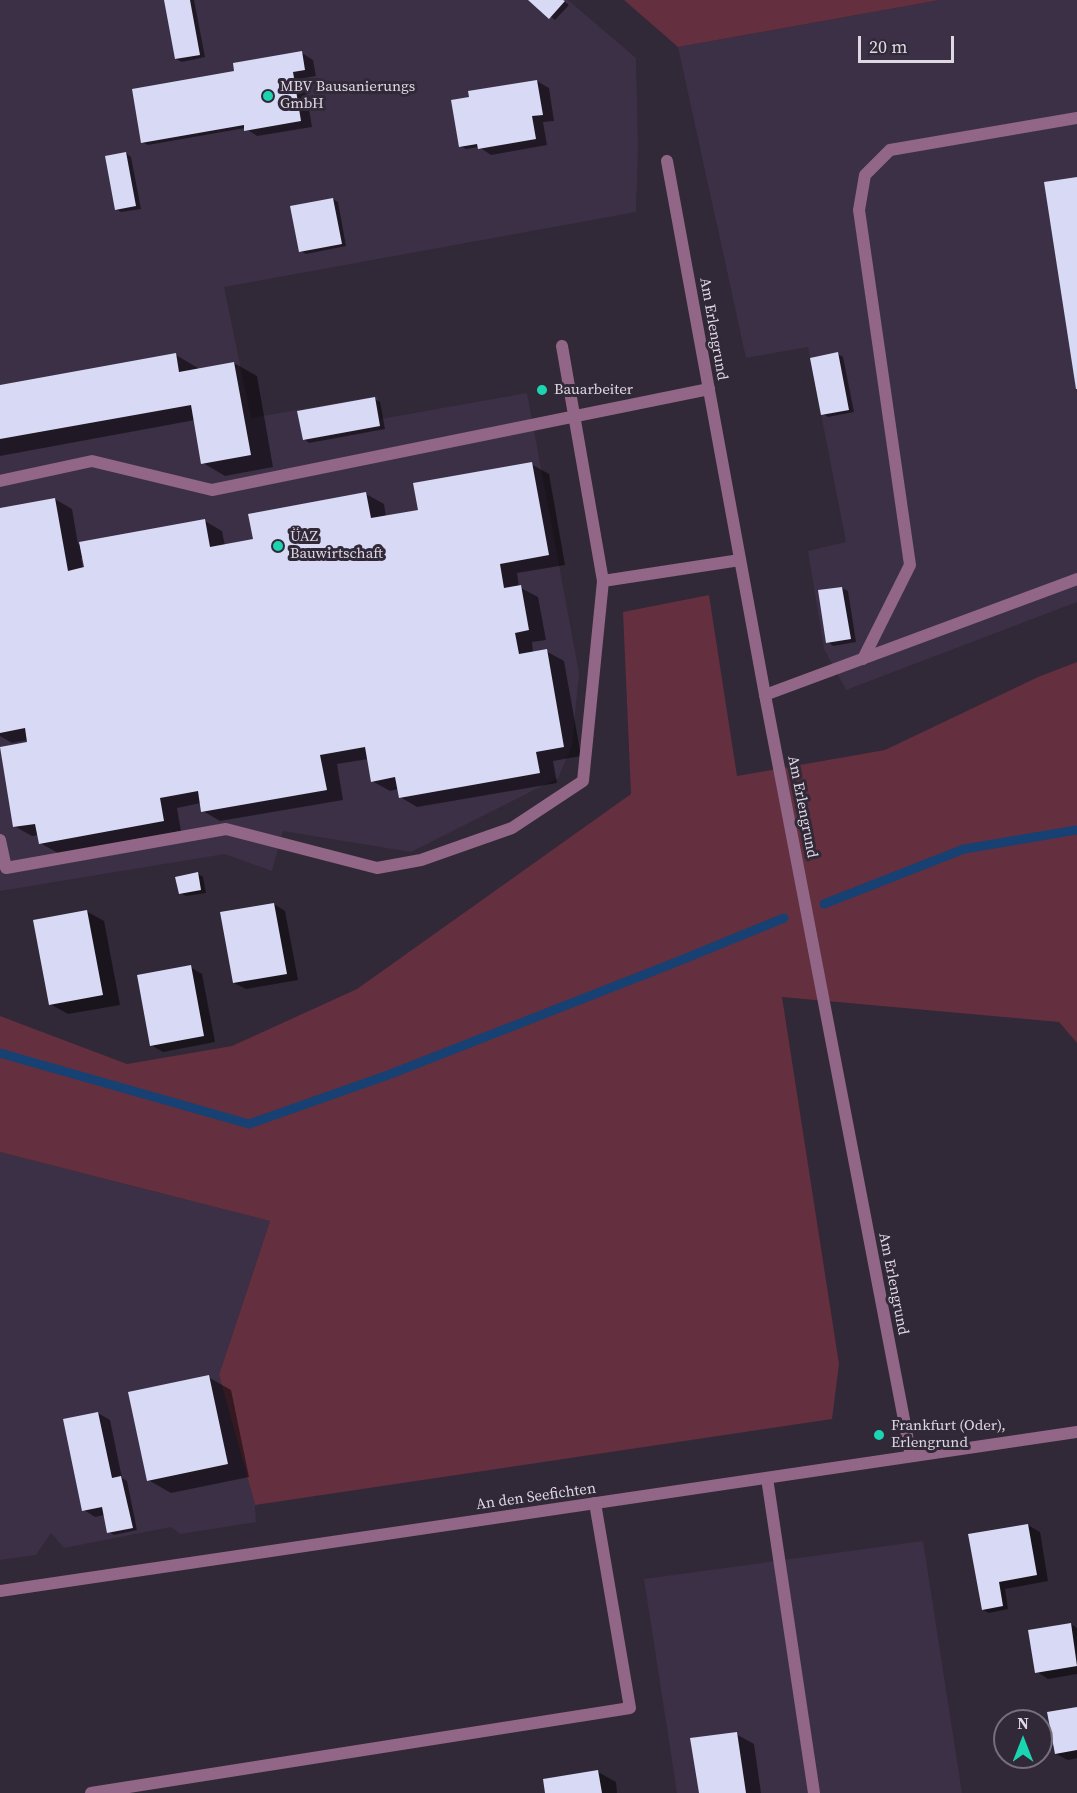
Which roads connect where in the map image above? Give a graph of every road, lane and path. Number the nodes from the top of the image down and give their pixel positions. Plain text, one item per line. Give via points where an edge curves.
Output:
1 (1077, 118) edge
2 (667, 162) dead end
3 (562, 346) dead end
4 (709, 389) junction
5 (574, 417) junction
6 (0, 481) edge
7 (740, 560) junction
8 (1077, 579) edge
9 (603, 581) junction
10 (863, 659) junction
11 (765, 696) junction
12 (0, 840) edge
13 (1077, 1432) edge
14 (911, 1456) junction
15 (767, 1478) junction
16 (596, 1503) junction
17 (0, 1592) edge
18 (91, 1793) edge
19 (814, 1793) edge

1 - 10 street via 890,150 865,175 859,210 910,565
2 - 4 street, Am Erlengrund
3 - 5 street
4 - 5 street
4 - 7 street, Am Erlengrund
5 - 6 street via 212,490 92,461
5 - 9 street
7 - 9 street
7 - 11 street, Am Erlengrund
8 - 10 street
9 - 12 street via 584,780 512,828 421,860 377,868 226,829 6,868
10 - 11 street
11 - 14 street, Am Erlengrund
13 - 14 street, An den Seefichten
14 - 15 street, An den Seefichten
15 - 16 street, An den Seefichten
15 - 19 street
16 - 17 street, An den Seefichten
16 - 18 street via 630,1708

